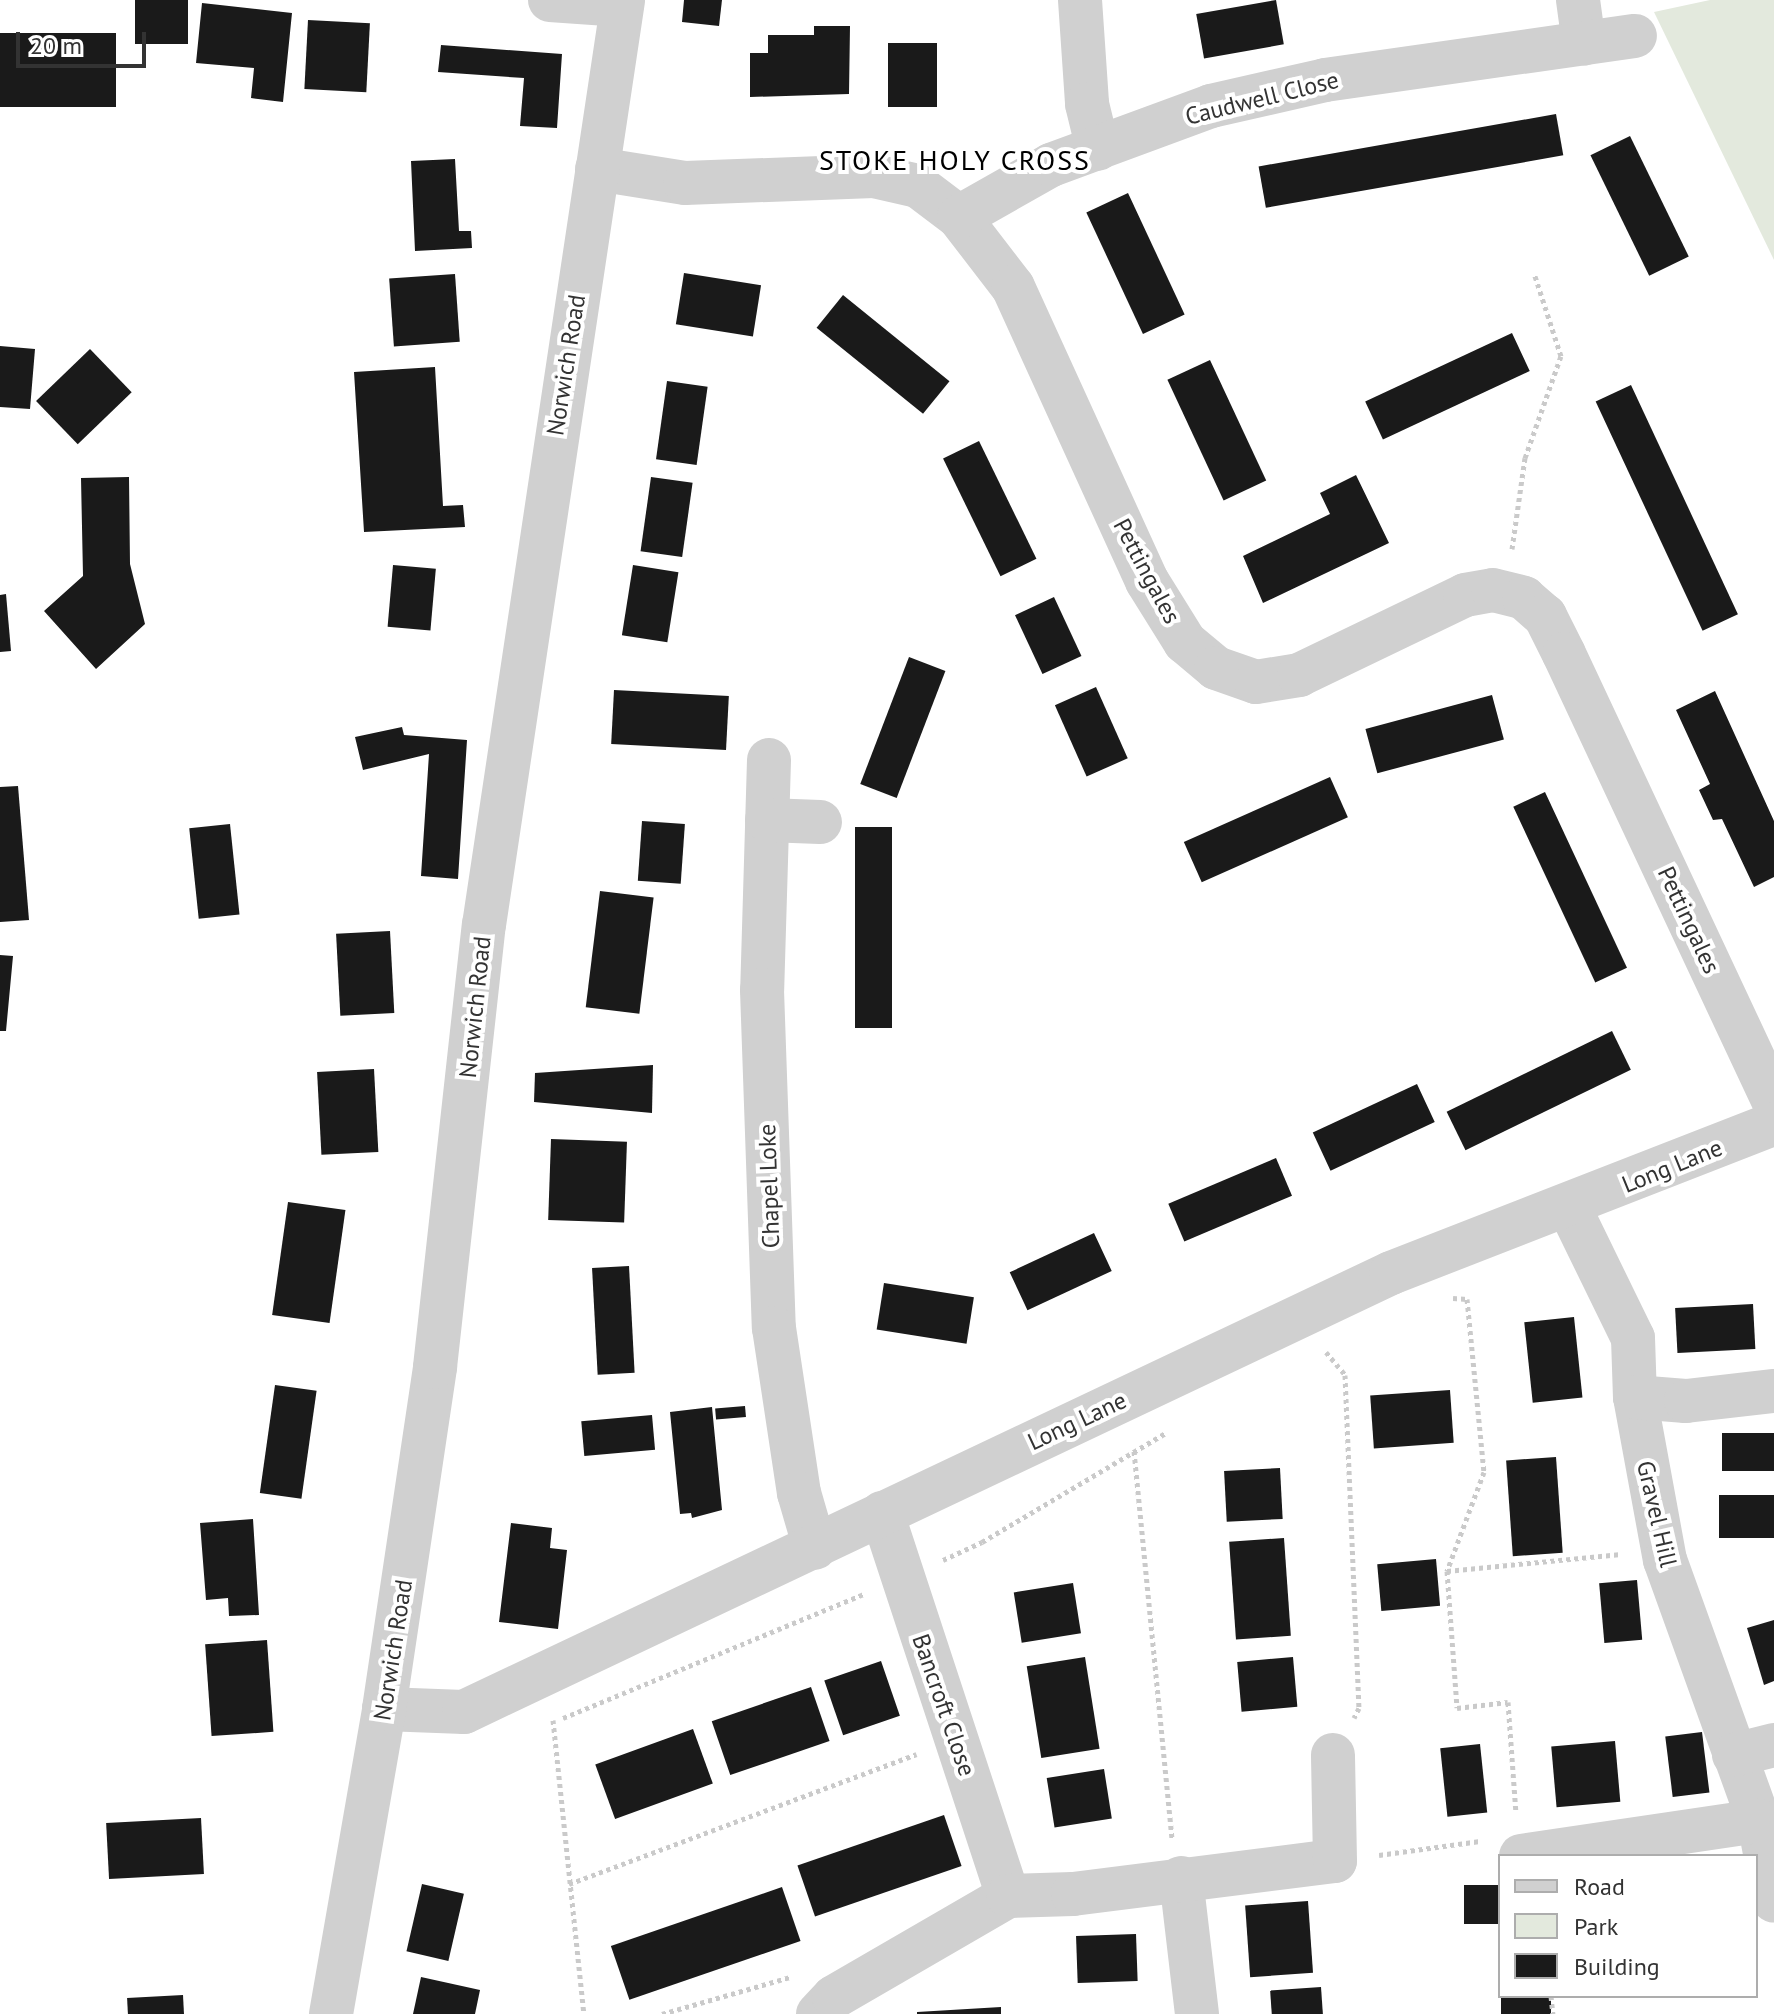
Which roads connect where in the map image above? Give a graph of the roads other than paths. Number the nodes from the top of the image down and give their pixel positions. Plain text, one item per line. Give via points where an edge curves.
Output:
1 (550, 0) edge
2 (1080, 0) edge
3 (1578, 0) edge
4 (622, 2) edge
5 (1635, 36) dead end
6 (1584, 44) junction
7 (1098, 149) junction
8 (597, 169) junction
9 (959, 217) junction
10 (769, 760) dead end
11 (767, 820) junction
12 (820, 822) dead end
13 (1774, 1102) edge
14 (1774, 1124) edge
15 (1569, 1207) junction
16 (1774, 1391) edge
17 (1635, 1397) junction
18 (882, 1513) junction
19 (815, 1548) junction
20 (384, 1709) junction
21 (1754, 1750) edge
22 (1333, 1755) road end
23 (1759, 1821) junction
24 (1509, 1839) edge
25 (1181, 1878) junction
26 (1008, 1896) junction
27 (1774, 1901) edge
28 (826, 2005) edge
29 (331, 2014) edge
30 (1197, 2014) edge

1 - 4 street
2 - 7 street via 1087,104
3 - 6 street
4 - 8 street, Norwich Road
5 - 6 street, Caudwell Close
6 - 7 street, Caudwell Close via 1325,80 1211,106
7 - 9 street, Caudwell Close via 1051,165
8 - 9 street, Pettingales via 685,183 874,176 918,186
8 - 20 street, Norwich Road via 484,925 435,1367
9 - 13 street, Pettingales via 1013,287 1147,581 1185,642 1216,668 1256,682 1299,675 1465,595 1493,590 1524,598 1545,616
10 - 11 street, Chapel Loke
11 - 12 street
11 - 19 street, Chapel Loke via 762,990 774,1328 799,1493
14 - 15 street, Long Lane
15 - 17 street, Gravel Hill via 1633,1338
15 - 18 street, Long Lane via 1391,1273
16 - 17 street via 1686,1401
17 - 21 street, Gravel Hill via 1662,1551
18 - 19 street, Long Lane
18 - 26 street, Bancroft Close
19 - 20 street, Long Lane via 464,1712
20 - 29 street, Norwich Road
21 - 23 street, Gravel Hill
22 - 25 street via 1335,1861
23 - 24 street
23 - 27 street, Gravel Hill
25 - 26 street via 1073,1894
25 - 30 street
26 - 28 street

